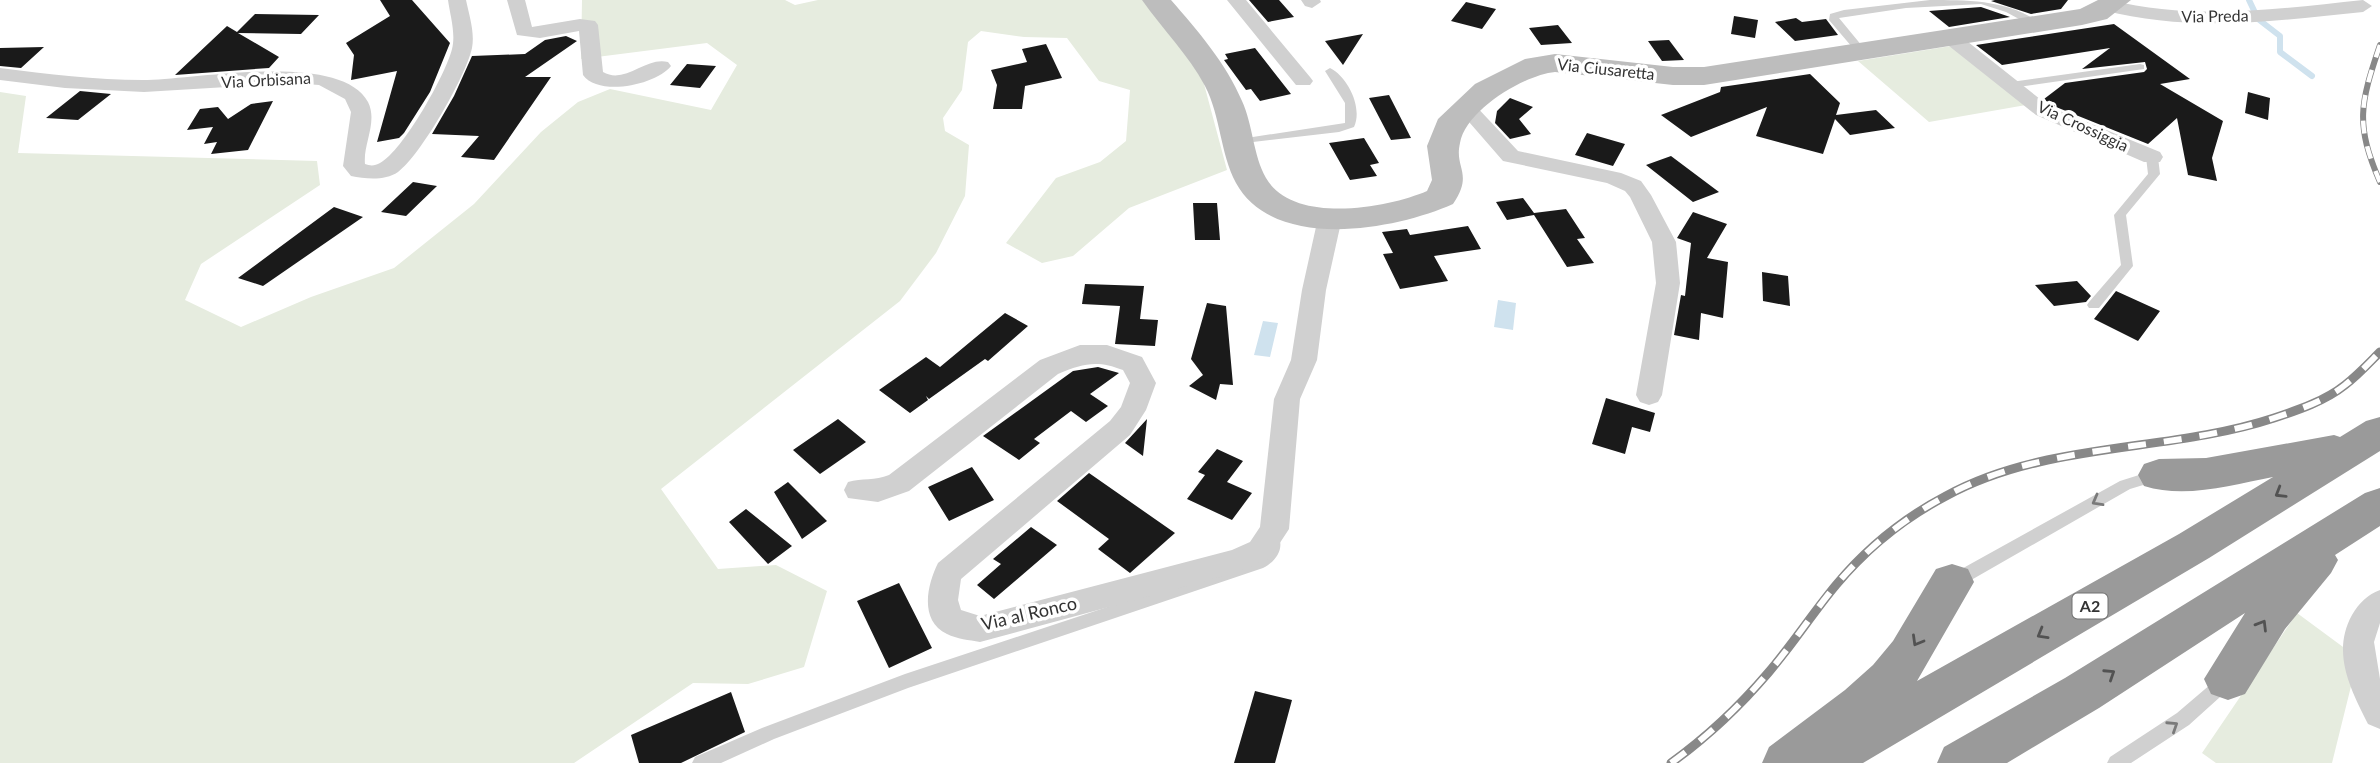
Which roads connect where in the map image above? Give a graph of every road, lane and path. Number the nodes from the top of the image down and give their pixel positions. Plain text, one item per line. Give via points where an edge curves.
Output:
1 (457, 0) edge
2 (516, 0) edge
3 (1156, 0) edge
4 (1236, 0) edge
5 (2113, 3) edge
6 (2363, 6) dead end
7 (2046, 23) junction
8 (1951, 38) junction
9 (1862, 52) junction
10 (661, 66) dead end
11 (2140, 67) dead end
12 (1330, 71) dead end
13 (0, 74) edge
14 (1303, 81) dead end
15 (2011, 85) junction
16 (1466, 107) junction
17 (1240, 142) junction
18 (2152, 157) joint
19 (1330, 218) junction
20 (2094, 305) dead end
21 (1649, 395) dead end
22 (2370, 438) edge
23 (2160, 475) joint
24 (858, 490) dead end
25 (2380, 505) edge
26 (1274, 529) junction
27 (2344, 529) junction
28 (1952, 582) joint
29 (2380, 603) edge
30 (2228, 679) joint
31 (2380, 714) edge
32 (701, 763) edge
33 (1787, 763) edge
34 (1818, 763) edge
35 (1962, 763) edge
36 (2116, 763) edge

1 - 13 street, Via Orbisana via 463,46 453,72 404,154 379,171 359,171 354,166 360,112 356,100 317,78 144,86
2 - 10 street via 524,31 588,25 593,75 598,80 636,77
3 - 17 street, Via Ciusaretta via 1227,100
4 - 14 street
5 - 6 street, Via Preda via 2135,14 2188,18
5 - 7 street, Via Ciusaretta via 2097,13
7 - 8 street, Via Ciusaretta
7 - 9 lane via 1981,1 1834,16
8 - 9 street, Via Ciusaretta
8 - 15 street, Via Crossiggia
9 - 16 street, Via Ciusaretta via 1704,76 1535,65 1486,90
11 - 15 lane
12 - 17 lane via 1349,96 1350,125
15 - 18 street, Via Crossiggia via 2043,111
16 - 19 street, Via Ciusaretta via 1449,126 1443,146 1448,180 1441,197 1380,218
16 - 21 street via 1511,156 1613,177 1640,195 1664,242 1668,284
17 - 19 street, Via Ciusaretta via 1253,185 1269,201 1289,211
18 - 20 lane via 2154,174 2120,215 2127,266
19 - 26 street via 1304,360 1287,399
22 - 23 highway, A2 via 2206,474
22 -> 34 highway, A2 via 2194,546
23 -> 28 lane via 2125,485
24 - 26 street, Via al Ronco via 878,491 899,483 1049,368 1080,354 1107,354 1133,364 1143,383 1133,410 1120,428 949,572 941,589 943,609 956,624 980,629 1238,560 1260,550
25 - 27 highway
26 - 32 lane via 1267,560 962,662 761,736
30 -> 27 highway via 2269,615
35 -> 27 highway
28 -> 33 highway via 1918,641 1886,683
29 - 31 street via 2366,614 2358,635 2358,658 2365,688
36 -> 30 lane via 2183,719

